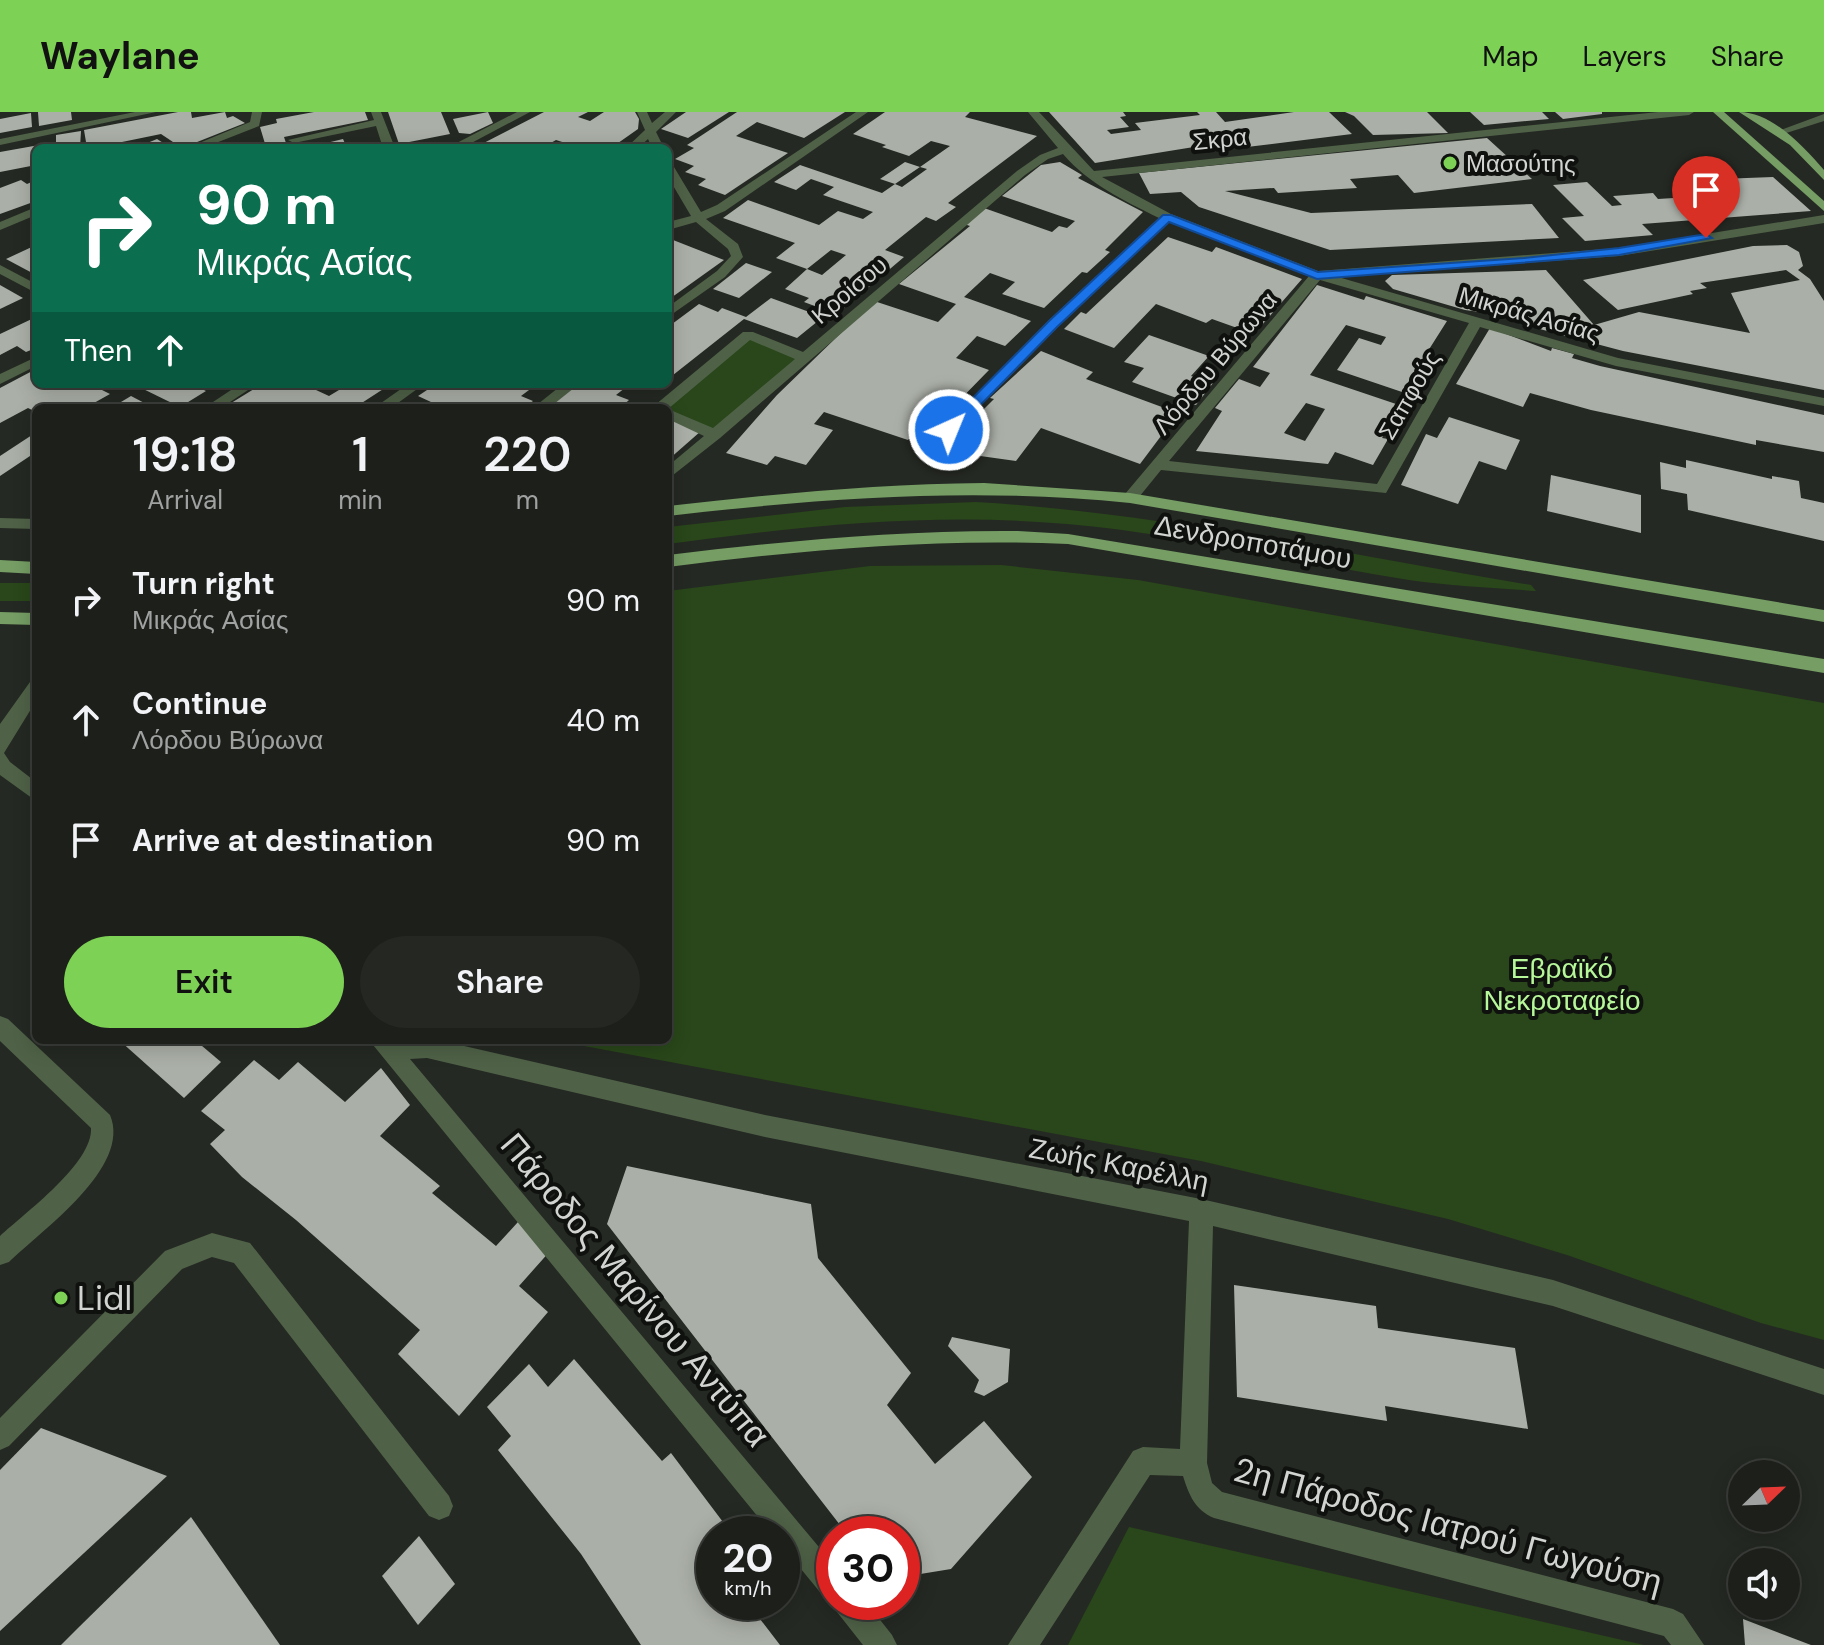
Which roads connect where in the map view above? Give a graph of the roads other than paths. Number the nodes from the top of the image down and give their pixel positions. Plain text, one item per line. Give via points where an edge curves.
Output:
1 (151, 112) edge
2 (257, 112) edge
3 (525, 112) edge
4 (642, 112) edge
5 (671, 112) edge
6 (863, 112) edge
7 (1033, 112) edge
8 (1689, 112) edge
9 (1718, 112) edge
10 (1744, 112) edge
11 (378, 117) edge
12 (1824, 117) edge
13 (650, 129) junction
14 (1780, 132) junction
15 (1748, 137) junction
16 (294, 140) dead end
17 (0, 142) edge
18 (203, 144) edge
19 (388, 144) edge
20 (461, 144) edge
21 (636, 144) edge
22 (656, 144) edge
23 (1065, 149) junction
24 (1824, 157) edge
25 (672, 174) edge
26 (1090, 175) junction
27 (1824, 179) edge
28 (1824, 207) edge
29 (32, 213) edge
30 (1167, 217) junction
31 (698, 218) junction
32 (1824, 219) edge
33 (672, 225) edge
34 (0, 226) edge
35 (0, 269) edge
36 (1317, 275) junction
37 (32, 287) edge
38 (672, 310) edge
39 (1476, 322) junction
40 (803, 357) junction
41 (32, 363) edge
42 (0, 380) edge
43 (244, 388) edge
44 (411, 388) edge
45 (567, 388) edge
46 (1824, 402) edge
47 (218, 404) edge
48 (387, 404) edge
49 (545, 404) edge
50 (665, 404) edge
51 (672, 415) edge
52 (715, 435) junction
53 (928, 451) dead end
54 (1157, 465) junction
55 (672, 471) edge
56 (1130, 498) junction
57 (672, 511) edge
58 (0, 523) edge
59 (28, 524) edge
60 (672, 560) edge
61 (0, 566) edge
62 (32, 568) edge
63 (1824, 616) edge
64 (0, 618) edge
65 (32, 619) edge
66 (1824, 666) edge
67 (32, 693) edge
68 (0, 747) edge
69 (0, 759) edge
70 (32, 790) edge
71 (0, 1026) edge
72 (386, 1047) edge
73 (1201, 1211) junction
74 (0, 1253) edge
75 (1824, 1382) edge
76 (0, 1437) edge
77 (1193, 1463) junction
78 (439, 1506) dead end
79 (816, 1565) edge
80 (862, 1620) edge
81 (1681, 1634) edge
82 (882, 1645) edge
83 (1023, 1645) edge

1 - 17 street
2 - 18 street via 255,124
3 - 20 street
4 - 13 street
5 - 13 street
6 - 31 street via 748,191
7 - 23 street, Μικράς Ασίας
8 - 26 street, Σκρα
9 - 15 main road
10 - 14 main road
11 - 16 street
11 - 19 street
12 - 14 street
13 - 21 street
13 - 22 street
14 - 24 main road
14 - 27 main road
15 - 27 main road
15 - 28 main road
23 - 26 street, Μικράς Ασίας
23 - 40 street, Κροίσου via 1021,173
25 - 31 street
26 - 30 street, Μικράς Ασίας
29 - 34 street
30 - 36 street, Μικράς Ασίας
30 - 53 street
31 - 33 street
31 - 38 street via 731,244 736,261
32 - 36 street via 1619,252
35 - 37 street
36 - 39 street, Μικράς Ασίας
36 - 54 street, Λόρδου Βύρωνα
39 - 46 street, Μικράς Ασίας via 1616,362
39 - 54 street, Σαπφούς via 1381,489
40 - 50 street via 748,335
40 - 52 street, Κροίσου
41 - 42 street
43 - 47 street
44 - 48 street
45 - 49 street
51 - 52 street
52 - 55 street, Κροίσου
54 - 56 street, Λόρδου Βύρωνα
56 - 57 main road, Δενδροποτάμου via 951,488 794,496
56 - 63 main road, Δενδροποτάμου
58 - 59 street
60 - 66 main road, Δενδροποτάμου via 898,538 1068,539
61 - 62 main road
64 - 65 main road
67 - 68 street
69 - 70 street
71 - 74 street via 102,1123 104,1137 85,1170
72 - 73 street, Ζωής Καρέλλη via 427,1048 765,1126
72 - 79 street, Πάροδος Μαρίνου Αντύπα
73 - 75 street, Ζωής Καρέλλη via 1553,1293
73 - 77 street, 2η Πάροδος Ιατρού Γωγούση
76 - 78 street via 174,1260 212,1245 241,1252
77 - 81 street, 2η Πάροδος Ιατρού Γωγούση via 1201,1491 1214,1504
77 - 83 street via 1143,1461
80 - 82 street

